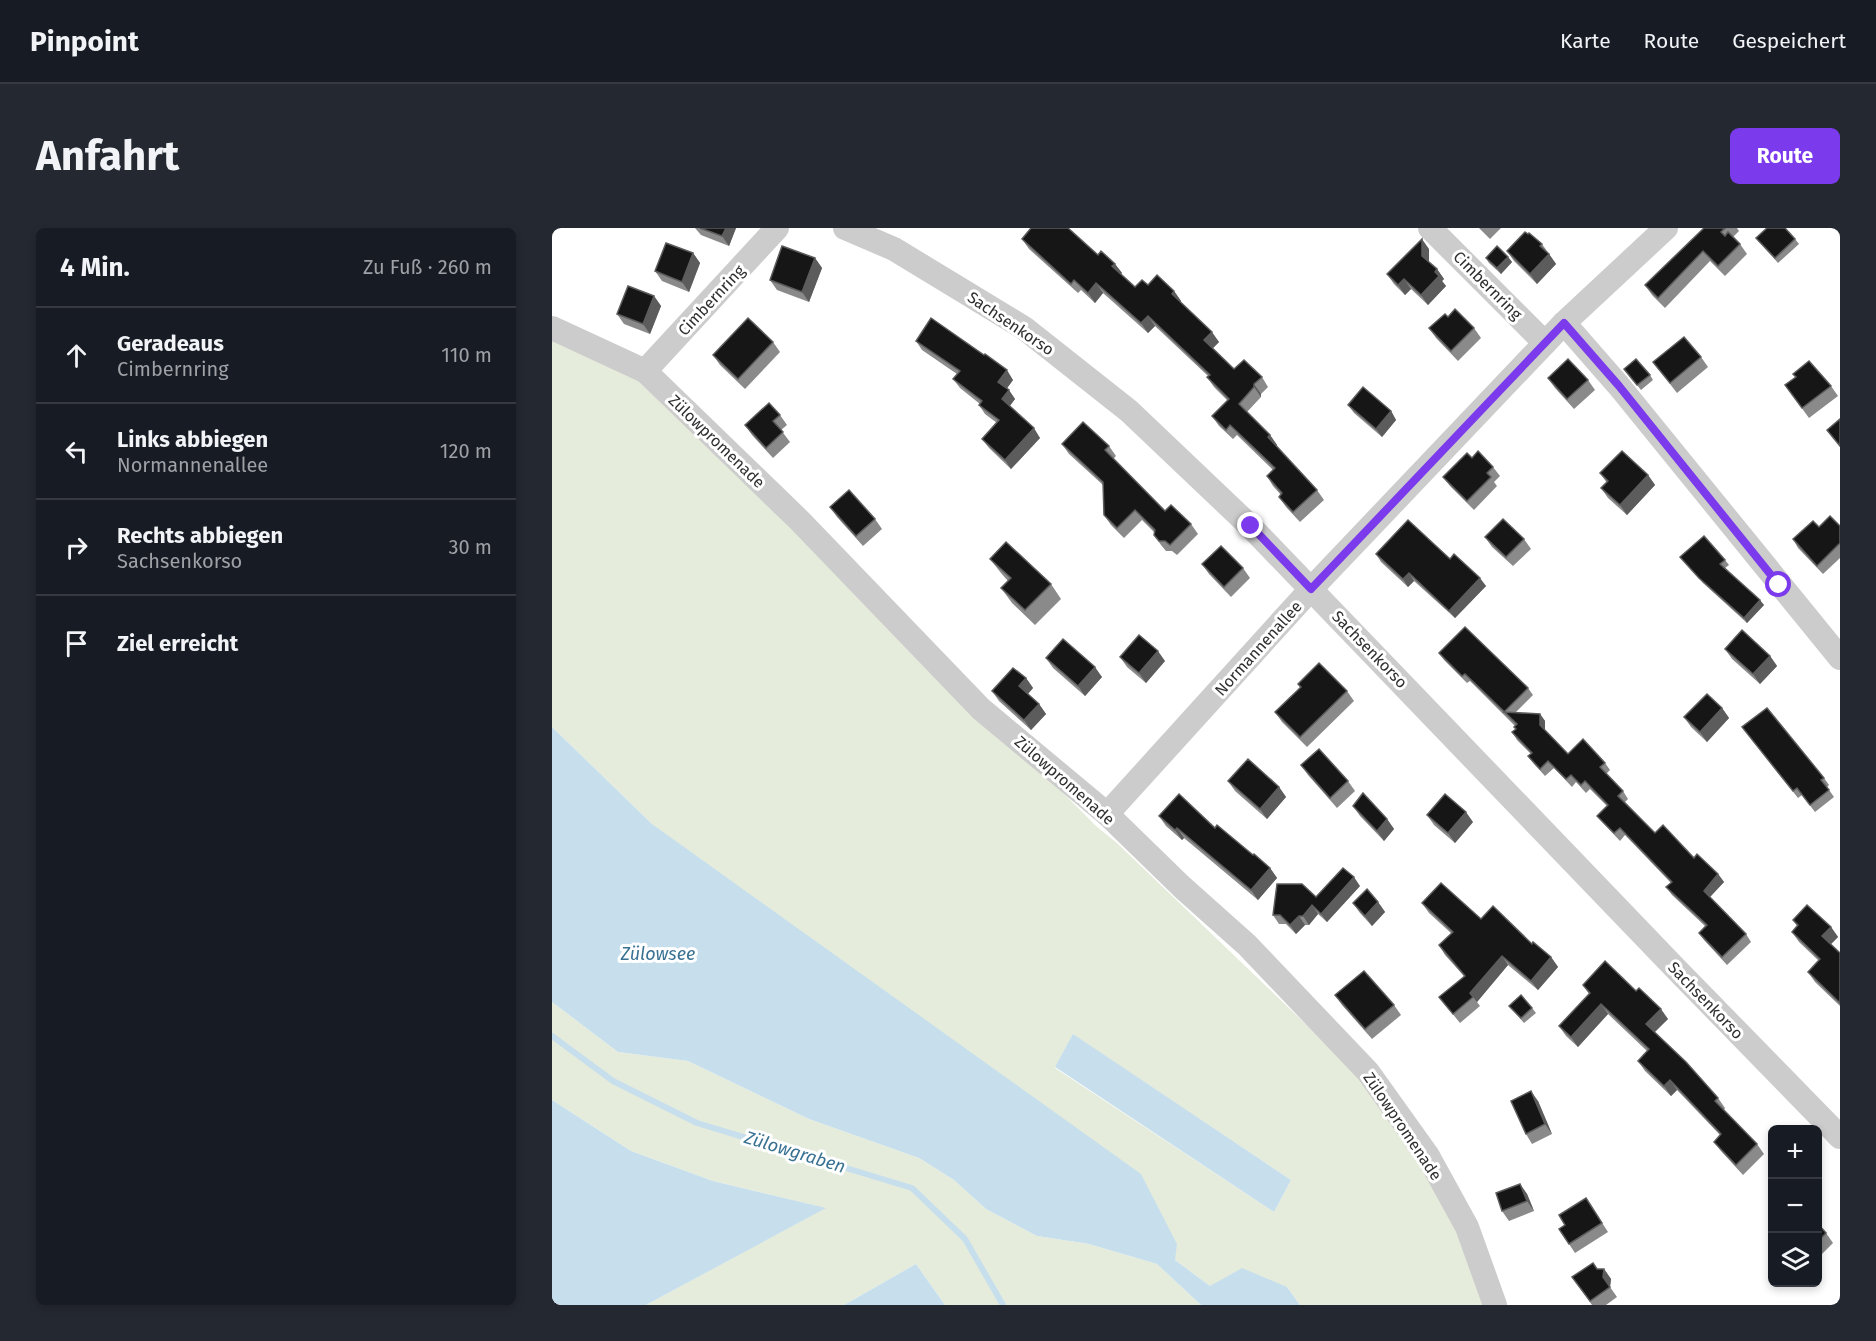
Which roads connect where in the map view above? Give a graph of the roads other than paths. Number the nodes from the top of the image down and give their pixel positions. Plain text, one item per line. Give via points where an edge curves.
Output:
1 (777, 228) edge
2 (845, 228) edge
3 (1430, 228) edge
4 (1666, 228) edge
5 (1564, 323) junction
6 (552, 328) edge
7 (1545, 343) junction
8 (645, 371) junction
9 (1311, 589) junction
10 (1840, 658) edge
11 (1107, 814) junction
12 (1840, 1137) edge
13 (1495, 1305) edge

1 - 8 street, Cimbernring
2 - 9 street, Sachsenkorso via 894,249 1024,328 1129,411 1251,526
3 - 7 street, Cimbernring
4 - 5 street, Normannenallee
5 - 7 street, Normannenallee
5 - 10 street
6 - 8 street, Zülowpromenade
7 - 9 street, Normannenallee
8 - 11 street, Zülowpromenade via 800,521 981,709
9 - 11 street, Normannenallee
9 - 12 street, Sachsenkorso
11 - 13 street, Zülowpromenade via 1247,945 1368,1072 1428,1156 1467,1227

